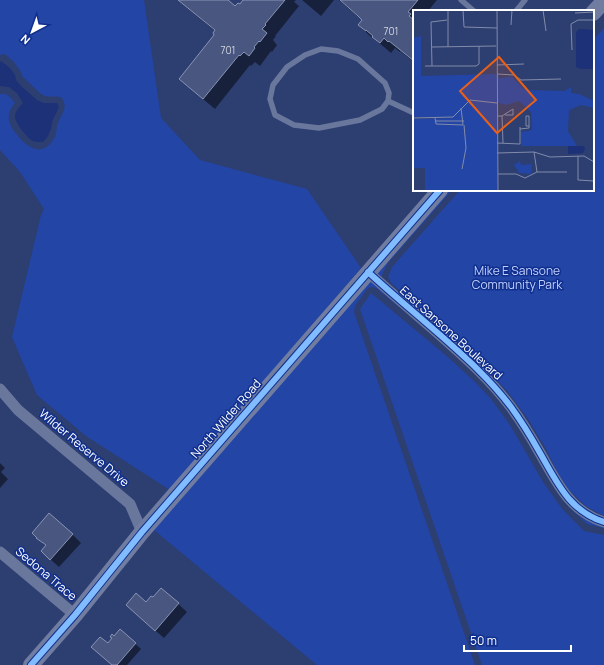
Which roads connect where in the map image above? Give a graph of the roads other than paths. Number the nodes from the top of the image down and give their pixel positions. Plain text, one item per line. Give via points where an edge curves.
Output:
1 (461, 0) edge
2 (525, 0) edge
3 (604, 1) edge
4 (473, 10) edge
5 (517, 10) edge
6 (594, 12) edge
7 (388, 101) junction
8 (413, 113) edge
9 (439, 191) edge
10 (368, 272) junction
11 (0, 389) edge
12 (604, 522) edge
13 (142, 532) junction
14 (0, 552) edge
15 (74, 615) junction
16 (31, 665) edge

1 - 4 lane
2 - 5 lane
3 - 6 street
7 - 7 lane via 382,109 360,120 319,128 294,126 276,115 270,100 273,85 287,67 305,55 321,49 338,51 358,59 385,83 389,92
7 - 8 lane
9 - 10 street, North Wilder Road
10 - 12 street, East Sansone Boulevard via 493,384 523,424 565,494 579,510
10 - 13 street, North Wilder Road
11 - 13 street, Wilder Reserve Drive via 18,410 130,504
13 - 15 street, North Wilder Road
14 - 15 street, Sedona Trace
15 - 16 street, North Wilder Road

